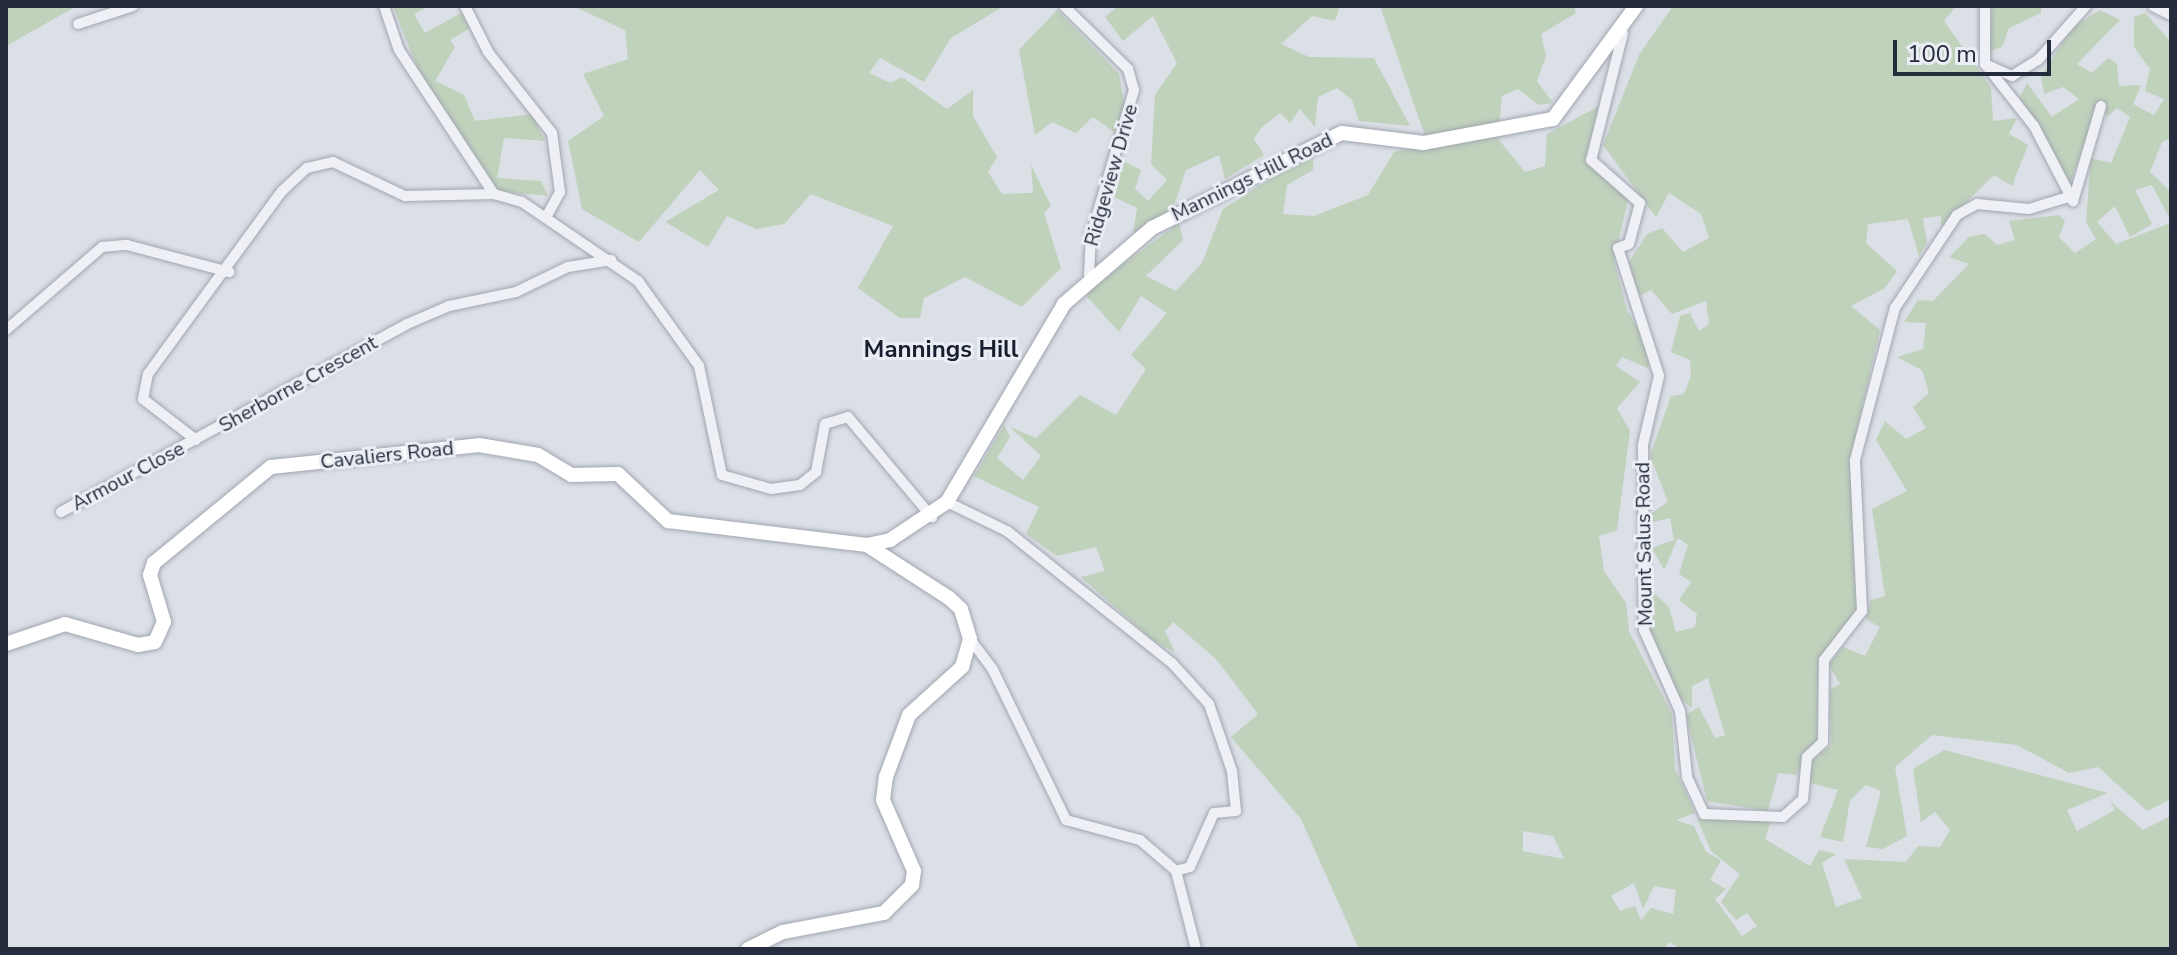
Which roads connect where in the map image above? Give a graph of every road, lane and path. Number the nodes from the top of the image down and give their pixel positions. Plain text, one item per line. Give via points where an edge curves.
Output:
1 (133, 6) edge
2 (384, 6) edge
3 (465, 6) edge
4 (1064, 6) edge
5 (1636, 6) edge
6 (1985, 6) edge
7 (2086, 6) edge
8 (2153, 6) edge
9 (2171, 15) edge
10 (78, 24) dead end
11 (1623, 33) junction
12 (1985, 64) junction
13 (2101, 106) dead end
14 (494, 194) junction
15 (2066, 198) junction
16 (547, 215) junction
17 (611, 260) junction
18 (229, 272) junction
19 (1089, 275) junction
20 (6, 330) edge
21 (196, 440) junction
22 (947, 502) junction
23 (61, 512) dead end
24 (932, 517) junction
25 (867, 545) junction
26 (970, 639) junction
27 (6, 644) edge
28 (1176, 871) junction
29 (748, 949) edge
30 (1196, 949) edge

1 - 10 street
2 - 14 street via 399,50
3 - 16 street via 488,52 552,133 560,192
4 - 19 street, Ridgeview Drive via 1128,69 1134,90 1091,235
5 - 11 main road, Mannings Hill Road
6 - 12 street
7 - 12 street via 2038,60 2012,76
8 - 9 street
11 - 15 street, Mount Salus Road via 1591,160 1640,203 1629,244 1618,248 1659,376 1643,445 1644,630 1680,711 1687,777 1704,814 1783,817 1803,799 1807,757 1823,742 1824,660 1862,611 1855,460 1895,308 1957,215 1977,204 2029,209
11 - 19 main road, Mannings Hill Road via 1553,119 1423,143 1342,133 1182,210
12 - 15 street via 2034,126
13 - 15 street via 2080,164 2079,200
14 - 16 street
14 - 18 street via 405,196 333,162 307,168 282,191
16 - 17 street
17 - 21 street, Sherborne Crescent via 568,267 516,292 421,318
17 - 24 street via 658,304 699,366 722,475 771,489 800,485 816,472 825,424 848,417
18 - 20 street via 127,245 102,247
18 - 21 street, Sherborne Crescent via 142,387 150,407
19 - 22 main road, Mannings Hill Road via 969,454
21 - 23 street, Armour Close
22 - 24 main road, Mannings Hill Road
22 - 28 street via 1007,531 1172,663 1209,704 1232,771 1236,811 1214,813 1190,867
24 - 25 main road, Mannings Hill Road
25 - 26 main road via 949,598 961,609
25 - 27 main road, Cavaliers Road via 668,521 618,474 571,475 538,455 479,445 271,467 154,563 150,575 164,622 155,642 138,645 65,624
26 - 28 street via 993,670 1066,820 1140,840
26 - 29 main road via 962,667 909,715 886,777 883,800 914,871 899,904 864,918 783,932
28 - 30 street

